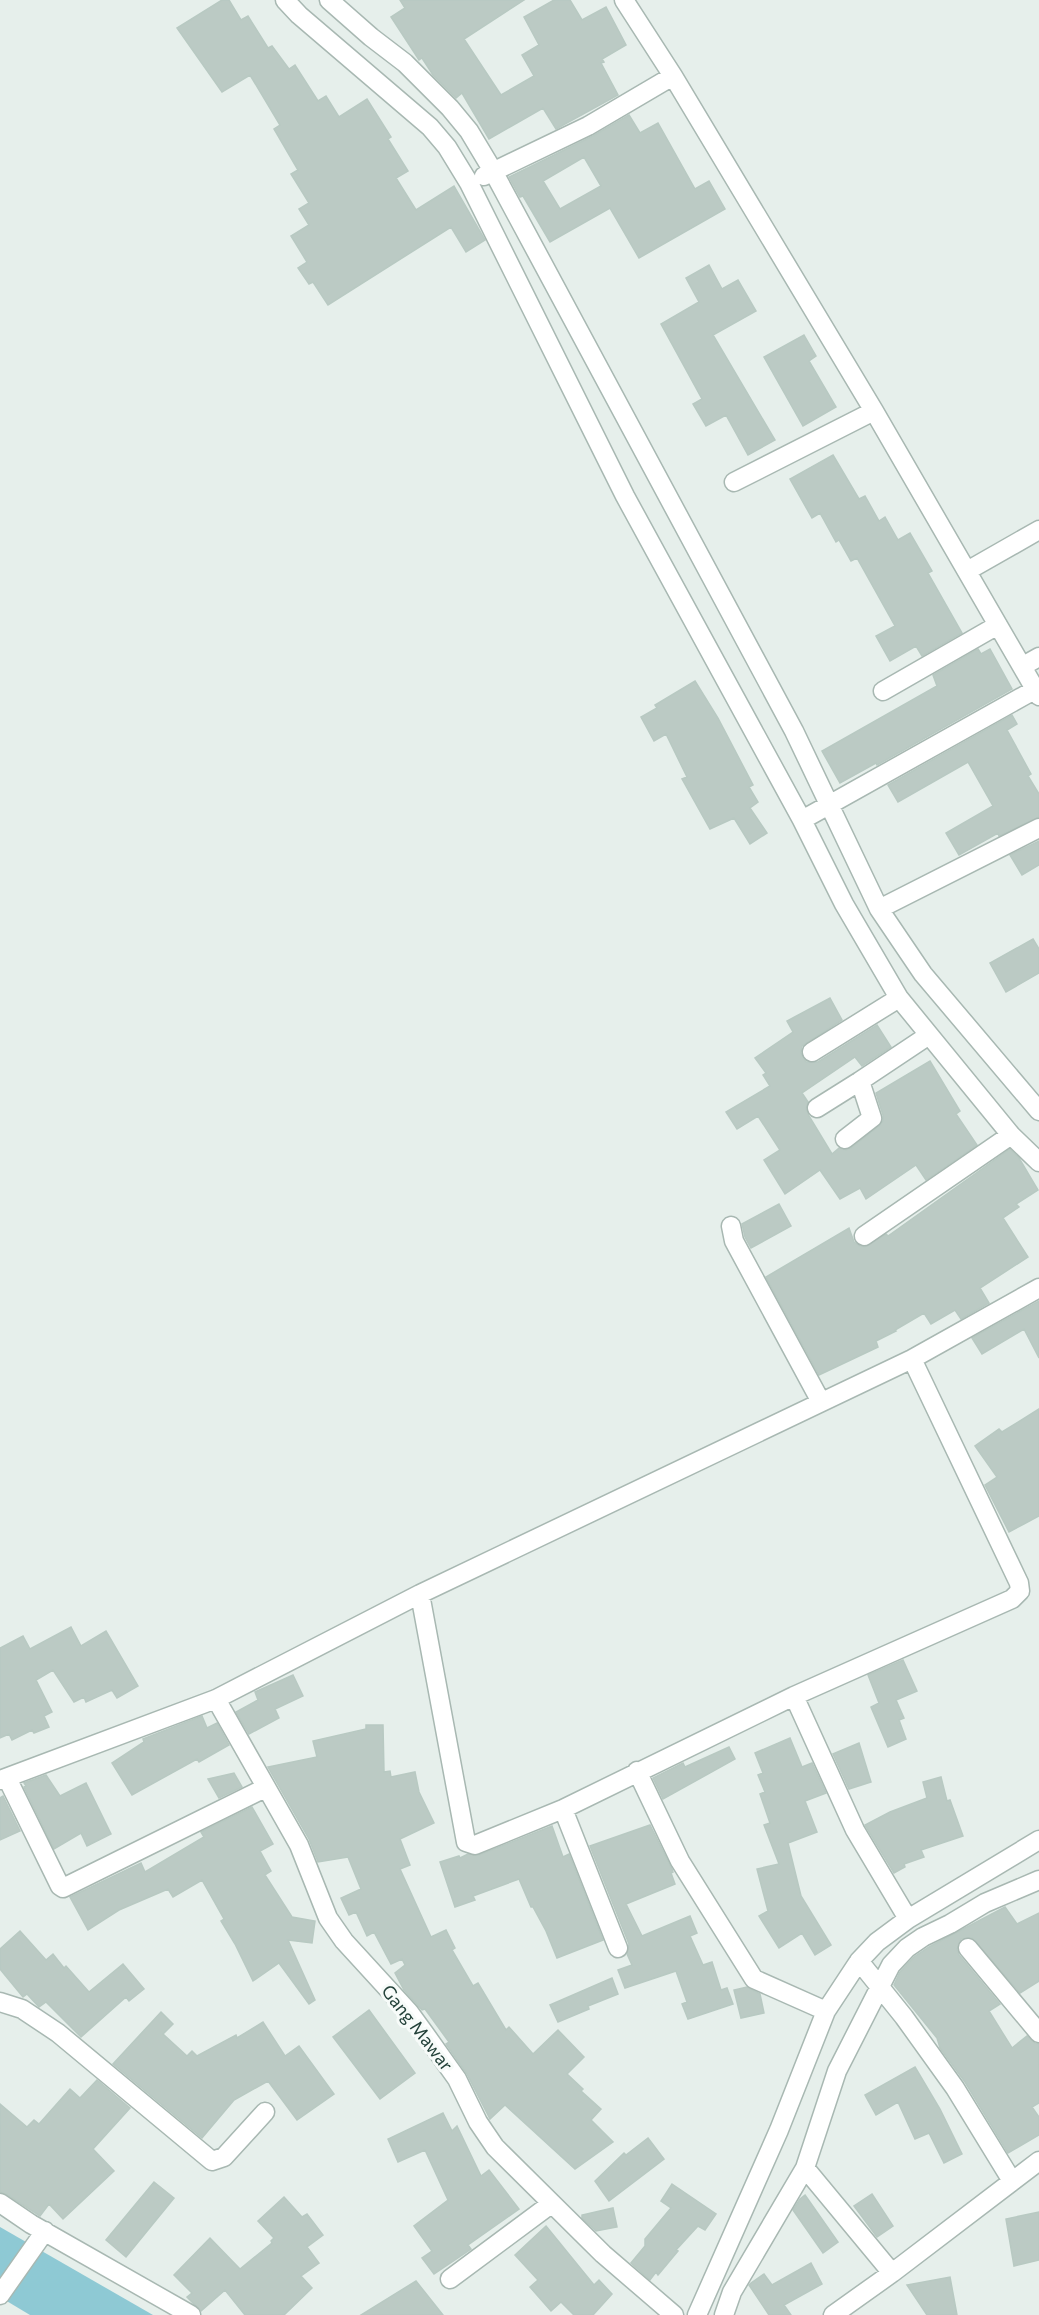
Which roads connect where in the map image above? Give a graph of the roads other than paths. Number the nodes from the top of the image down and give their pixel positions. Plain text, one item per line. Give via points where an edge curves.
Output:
1 (285, 0) edge
2 (329, 0) edge
3 (624, 0) edge
4 (673, 76) junction
5 (481, 177) junction
6 (874, 411) junction
7 (734, 482) dead end
8 (1039, 530) edge
9 (967, 571) junction
10 (998, 625) junction
11 (1039, 657) edge
12 (1023, 666) junction
13 (883, 691) dead end
14 (1037, 692) edge
15 (816, 811) junction
16 (1039, 828) edge
17 (854, 890) junction
18 (879, 909) junction
19 (899, 998) junction
20 (928, 1035) junction
21 (812, 1052) dead end
22 (860, 1081) junction
23 (817, 1107) dead end
24 (1039, 1111) edge
25 (1011, 1135) junction
26 (845, 1139) dead end
27 (1039, 1162) edge
28 (731, 1226) dead end
29 (864, 1236) dead end
30 (1039, 1288) edge
31 (912, 1359) junction
32 (821, 1402) junction
33 (420, 1594) junction
34 (794, 1696) junction
35 (216, 1699) junction
36 (637, 1771) junction
37 (3, 1779) edge
38 (265, 1788) junction
39 (563, 1809) junction
40 (1039, 1840) edge
41 (1039, 1880) edge
42 (909, 1919) junction
43 (618, 1948) dead end
44 (968, 1948) dead end
45 (869, 1974) junction
46 (0, 2002) edge
47 (826, 2011) junction
48 (1039, 2033) edge
49 (265, 2112) dead end
50 (1039, 2162) edge
51 (805, 2168) junction
52 (1012, 2181) junction
53 (0, 2203) edge
54 (551, 2204) junction
55 (42, 2235) junction
56 (892, 2273) junction
57 (450, 2279) dead end
58 (0, 2295) edge
59 (191, 2315) edge
60 (674, 2315) edge
61 (697, 2315) edge
62 (724, 2315) edge
63 (833, 2315) edge

1 - 5 street
2 - 5 street via 405,63 450,108 469,131
3 - 4 street
4 - 5 street via 588,126
4 - 6 street
5 - 15 street via 625,496
5 - 15 street via 794,731
6 - 7 street
6 - 9 street
8 - 9 street
9 - 10 street
10 - 12 street
10 - 13 street
11 - 12 street
12 - 14 street
14 - 15 street
15 - 17 street
15 - 17 street
16 - 18 street
17 - 18 street
17 - 19 street
18 - 24 street via 923,974
19 - 20 street
19 - 21 street
20 - 22 street
20 - 25 street
22 - 23 street
22 - 26 street via 872,1118
25 - 27 street
25 - 29 street
28 - 32 street via 734,1241
30 - 31 street
31 - 32 street
31 - 34 street via 1020,1591 1012,1599
32 - 33 street
33 - 35 street
33 - 39 street via 466,1842 475,1845
34 - 36 street
34 - 42 street via 855,1830
35 - 37 street
35 - 38 street, Gang Mawar
36 - 39 street
36 - 47 street via 680,1861 754,1979
37 - 38 street via 63,1888
38 - 54 street, Gang Mawar via 299,1845 333,1926 409,2012 457,2079 495,2148
39 - 43 street
40 - 42 street
41 - 45 street via 985,1903 923,1937 891,1965
42 - 45 street via 877,1942
44 - 48 street
45 - 47 street
45 - 51 street via 870,2005 837,2071
45 - 52 street via 955,2088
46 - 49 street via 22,2009 58,2033 212,2161 224,2157
47 - 61 street via 779,2130
50 - 52 street
51 - 56 street
51 - 62 street via 732,2292
52 - 56 street
53 - 55 street
54 - 57 street
54 - 60 street, Gang Mawar
55 - 58 street
55 - 59 street
56 - 63 street

